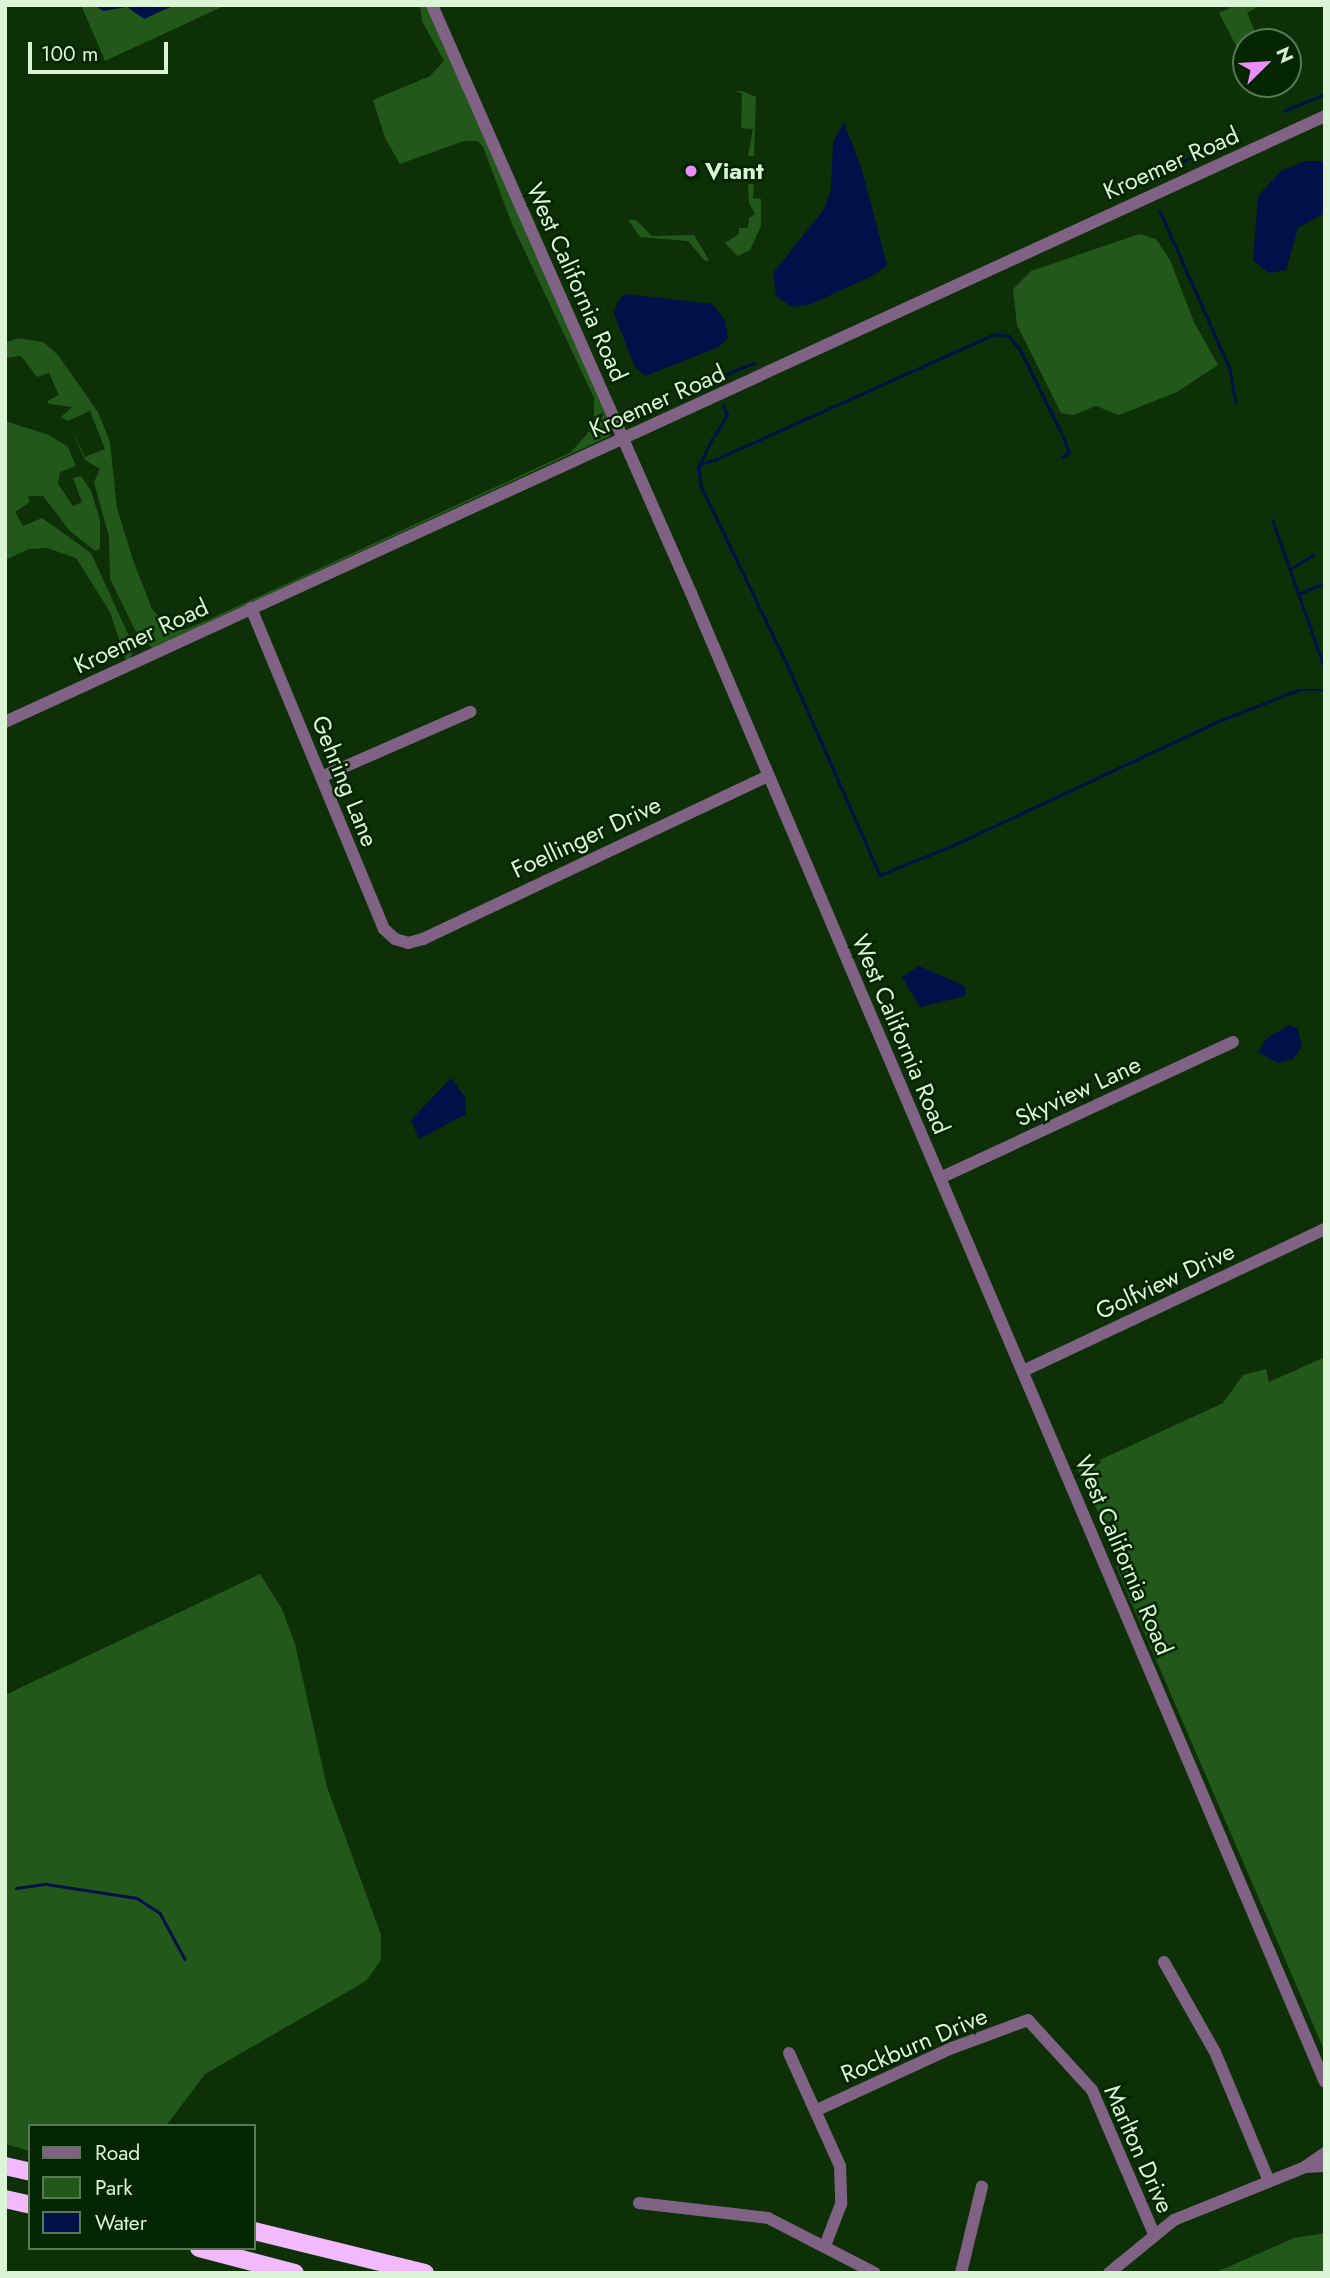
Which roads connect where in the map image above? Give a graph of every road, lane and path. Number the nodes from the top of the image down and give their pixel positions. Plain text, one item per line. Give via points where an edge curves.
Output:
1 (432, 5) edge
2 (1325, 116) edge
3 (623, 439) junction
4 (251, 608) junction
5 (470, 712) dead end
6 (5, 722) edge
7 (768, 776) junction
8 (321, 777) junction
9 (423, 939) joint
10 (1233, 1042) dead end
11 (940, 1178) junction
12 (1325, 1229) edge
13 (1023, 1371) junction
14 (1164, 1962) dead end
15 (1028, 2020) joint
16 (789, 2053) dead end
17 (1325, 2082) edge
18 (817, 2110) junction
19 (1325, 2153) edge
20 (5, 2166) edge
21 (1325, 2166) edge
22 (1305, 2167) junction
23 (28, 2172) edge
24 (1268, 2179) junction
25 (982, 2186) dead end
26 (5, 2199) edge
27 (639, 2203) dead end
28 (28, 2205) edge
29 (256, 2231) edge
30 (1154, 2234) junction
31 (825, 2246) junction
32 (207, 2250) edge
33 (295, 2273) edge
34 (425, 2273) edge
35 (875, 2273) edge
36 (961, 2273) edge
37 (1108, 2273) edge

1 - 3 street, West California Road
2 - 3 street, Kroemer Road
3 - 4 street, Kroemer Road
3 - 7 street, West California Road
4 - 6 street, Kroemer Road
4 - 8 street, Gehring Lane
5 - 8 street
7 - 9 street, Foellinger Drive
7 - 11 street, West California Road
8 - 9 street, Gehring Lane via 384,929 408,943
10 - 11 street, Skyview Lane
11 - 13 street, West California Road
12 - 13 street, Golfview Drive
13 - 17 street, West California Road
14 - 24 street via 1209,2038
15 - 18 street, Rockburn Drive via 952,2048
15 - 30 street, Marlton Drive via 1092,2090
16 - 18 street
18 - 31 street via 842,2177 841,2204
19 - 22 street
20 - 23 highway
21 - 22 street
22 - 24 street
24 - 30 street via 1185,2214
25 - 36 street
26 - 28 highway
27 - 31 street via 756,2215 780,2221
29 - 34 highway
30 - 37 street
31 - 35 street
32 - 33 highway

